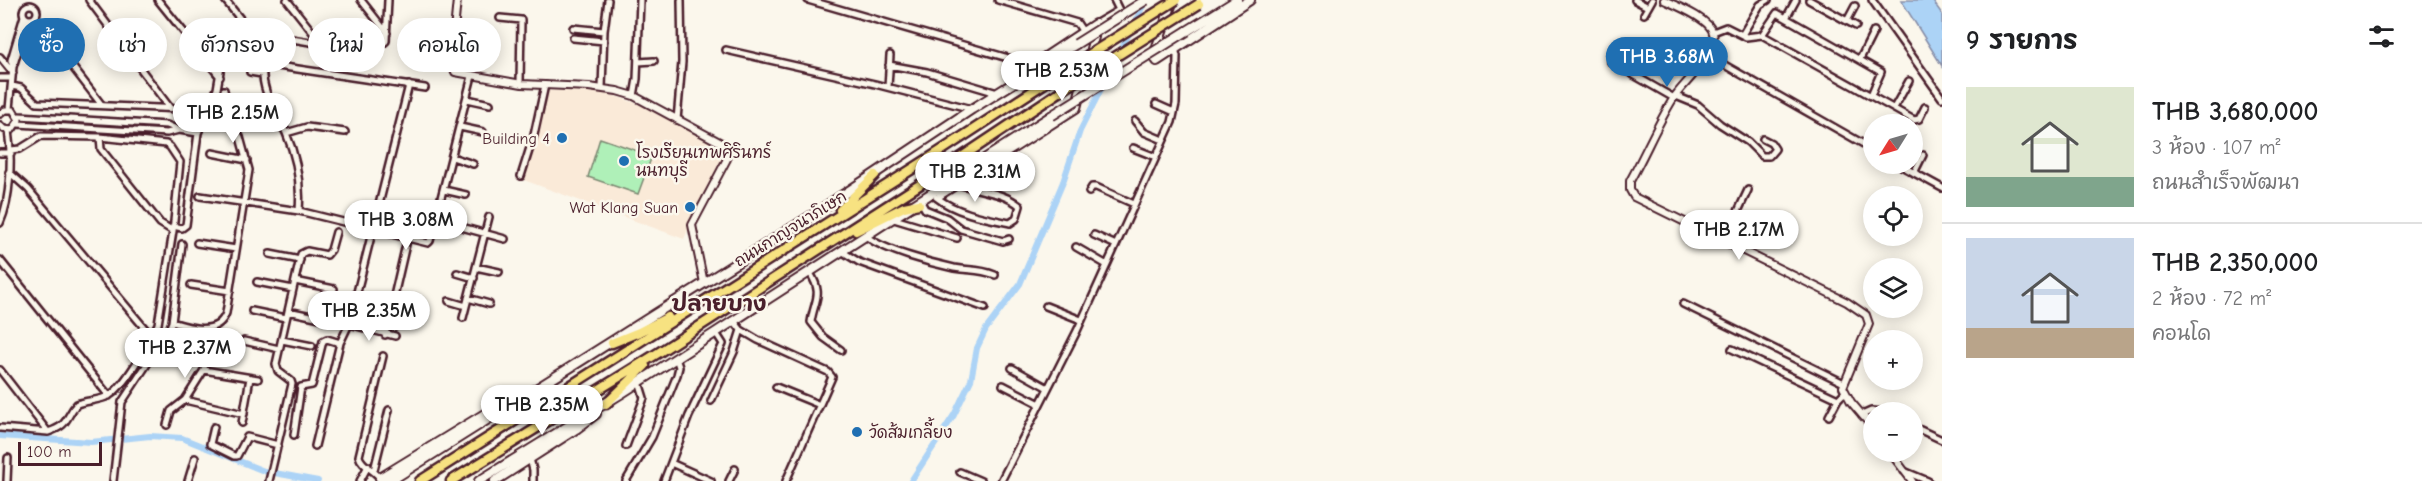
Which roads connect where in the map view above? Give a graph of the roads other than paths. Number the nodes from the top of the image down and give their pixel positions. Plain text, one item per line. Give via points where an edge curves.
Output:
1 (20, 0) edge
2 (89, 0) edge
3 (158, 0) edge
4 (225, 0) edge
5 (287, 0) edge
6 (361, 0) edge
7 (388, 0) edge
8 (457, 0) edge
9 (608, 0) edge
10 (640, 0) edge
11 (681, 0) edge
12 (808, 0) edge
13 (998, 0) edge
14 (1114, 0) edge
15 (1146, 0) edge
16 (1175, 0) edge
17 (1237, 0) edge
18 (1250, 0) edge
19 (1635, 0) edge
20 (1652, 0) edge
21 (1664, 0) edge
22 (1768, 0) edge
23 (1796, 0) edge
24 (1809, 0) edge
25 (1827, 0) edge
26 (1872, 0) edge
27 (1202, 2) edge
28 (35, 3) edge
29 (26, 6) junction
30 (1855, 6) dead end
31 (1823, 7) junction
32 (1648, 8) junction
33 (1644, 14) dead end
34 (29, 18) joint
35 (240, 18) edge
36 (501, 18) edge
37 (1786, 18) junction
38 (1847, 21) junction
39 (1095, 24) junction
40 (308, 26) edge
41 (1856, 26) dead end
42 (573, 28) dead end
43 (604, 31) junction
44 (1874, 31) dead end
45 (1083, 32) junction
46 (1713, 32) junction
47 (387, 33) junction
48 (1742, 35) junction
49 (1762, 35) junction
50 (573, 38) dead end
51 (604, 40) junction
52 (385, 42) edge
53 (726, 50) dead end
54 (1174, 50) junction
55 (890, 55) dead end
56 (1707, 55) junction
57 (18, 56) edge
58 (0, 57) edge
59 (1860, 59) junction
60 (638, 62) junction
61 (654, 62) dead end
62 (1611, 62) dead end
63 (889, 65) junction
64 (1032, 65) junction
65 (296, 69) edge
66 (74, 72) edge
67 (221, 72) edge
68 (251, 72) edge
69 (13, 73) junction
70 (262, 74) joint
71 (472, 76) junction
72 (220, 77) junction
73 (0, 78) edge
74 (1909, 81) dead end
75 (520, 83) junction
76 (410, 85) junction
77 (545, 85) junction
78 (12, 86) junction
79 (888, 87) junction
80 (425, 88) dead end
81 (603, 88) junction
82 (224, 90) dead end
83 (994, 92) junction
84 (1870, 95) junction
85 (634, 96) junction
86 (1675, 97) junction
87 (1942, 98) edge
88 (467, 99) junction
89 (983, 102) junction
90 (101, 104) junction
91 (490, 104) dead end
92 (1156, 104) dead end
93 (1925, 107) dead end
94 (170, 108) junction
95 (1894, 108) junction
96 (9, 109) junction
97 (972, 109) junction
98 (207, 110) junction
99 (1, 112) edge
100 (1174, 112) junction
101 (19, 116) junction
102 (96, 120) junction
103 (677, 120) junction
104 (1135, 121) dead end
105 (18, 124) junction
106 (0, 126) edge
107 (460, 127) junction
108 (95, 129) junction
109 (8, 130) junction
110 (179, 130) junction
111 (288, 132) junction
112 (345, 132) dead end
113 (483, 132) dead end
114 (198, 133) junction
115 (100, 137) junction
116 (1763, 139) dead end
117 (1164, 140) junction
118 (1863, 144) edge
119 (1132, 148) dead end
120 (11, 151) junction
121 (0, 153) edge
122 (212, 153) dead end
123 (452, 157) junction
124 (1156, 157) junction
125 (248, 160) junction
126 (473, 164) dead end
127 (982, 169) junction
128 (9, 172) junction
129 (1916, 174) edge
130 (875, 175) junction
131 (521, 176) dead end
132 (1022, 180) dead end
133 (959, 184) junction
134 (1942, 188) edge
135 (444, 189) junction
136 (1748, 190) dead end
137 (1089, 192) dead end
138 (466, 195) dead end
139 (200, 196) dead end
140 (936, 197) junction
141 (922, 201) junction
142 (242, 204) junction
143 (1134, 204) junction
144 (299, 211) junction
145 (489, 217) dead end
146 (894, 219) junction
147 (436, 220) junction
148 (0, 222) edge
149 (822, 226) junction
150 (173, 228) junction
151 (373, 228) junction
152 (336, 231) dead end
153 (485, 233) junction
154 (843, 235) junction
155 (1094, 235) dead end
156 (867, 237) junction
157 (957, 237) dead end
158 (505, 239) dead end
159 (1009, 239) dead end
160 (407, 240) junction
161 (1724, 241) junction
162 (197, 243) dead end
163 (182, 244) dead end
164 (1116, 245) junction
165 (1076, 247) dead end
166 (236, 249) junction
167 (843, 252) junction
168 (270, 254) dead end
169 (0, 260) edge
170 (300, 260) junction
171 (1107, 265) junction
172 (476, 267) junction
173 (499, 272) dead end
174 (457, 273) dead end
175 (810, 273) junction
176 (995, 275) dead end
177 (474, 278) junction
178 (295, 281) junction
179 (257, 282) dead end
180 (704, 283) junction
181 (191, 285) dead end
182 (293, 289) junction
183 (334, 289) dead end
184 (230, 291) junction
185 (468, 298) junction
186 (449, 301) dead end
187 (489, 304) dead end
188 (1683, 304) dead end
189 (697, 305) junction
190 (466, 306) junction
191 (1046, 306) dead end
192 (985, 308) dead end
193 (252, 311) dead end
194 (288, 311) junction
195 (286, 318) junction
196 (463, 318) dead end
197 (326, 319) dead end
198 (1081, 320) junction
199 (734, 321) junction
200 (172, 322) junction
201 (349, 324) junction
202 (209, 329) junction
203 (741, 330) junction
204 (716, 333) junction
205 (385, 335) junction
206 (395, 336) dead end
207 (152, 337) junction
208 (282, 340) junction
209 (244, 341) dead end
210 (340, 343) junction
211 (612, 343) junction
212 (312, 346) dead end
213 (279, 349) junction
214 (1732, 349) dead end
215 (841, 350) dead end
216 (658, 353) junction
217 (383, 356) dead end
218 (676, 358) junction
219 (1012, 368) dead end
220 (0, 370) edge
221 (204, 370) junction
222 (250, 378) junction
223 (258, 379) dead end
224 (639, 382) junction
225 (1844, 383) junction
226 (1003, 384) dead end
227 (776, 387) dead end
228 (1048, 388) junction
229 (1845, 392) junction
230 (109, 396) junction
231 (1838, 399) junction
232 (185, 400) junction
233 (711, 401) dead end
234 (514, 403) junction
235 (1040, 404) junction
236 (604, 405) junction
237 (820, 405) junction
238 (389, 410) dead end
239 (244, 414) junction
240 (1862, 415) edge
241 (1829, 416) dead end
242 (242, 423) dead end
243 (167, 424) dead end
244 (214, 427) dead end
245 (0, 428) edge
246 (1923, 431) edge
247 (48, 432) junction
248 (294, 435) dead end
249 (1942, 440) edge
250 (278, 445) junction
251 (315, 446) dead end
252 (626, 446) dead end
253 (8, 458) dead end
254 (195, 458) dead end
255 (530, 459) junction
256 (1897, 462) edge
257 (671, 463) junction
258 (371, 468) junction
259 (735, 469) dead end
260 (1903, 470) junction
261 (960, 472) dead end
262 (382, 480) edge
263 (7, 481) edge
264 (113, 481) edge
265 (188, 481) edge
266 (269, 481) edge
267 (360, 481) edge
268 (390, 481) edge
269 (420, 481) edge
270 (451, 481) edge
271 (479, 481) edge
272 (495, 481) edge
273 (533, 481) edge
274 (626, 481) edge
275 (664, 481) edge
276 (711, 481) edge
277 (729, 481) edge
278 (786, 481) edge
279 (981, 481) edge
280 (1001, 481) edge
281 (1912, 481) edge
282 (1928, 481) edge

1 - 29 street
2 - 94 street
3 - 72 street
4 - 35 street
5 - 40 street
6 - 47 street
7 - 47 street
8 - 71 street via 451,61 455,72
9 - 43 street
10 - 60 street
11 - 103 street via 682,62
12 - 64 street
13 - 45 street via 1077,23
14 - 39 street via 1119,10
15 - 89 main road, bridge
16 - 54 main road via 1154,58 1158,61
16 - 149 highway, ถนนกาญจนาภิเษก, bridge
17 - 141 main road, bridge
18 - 54 main road
19 - 32 street
20 - 32 street
21 - 46 street via 1697,17
22 - 48 street
23 - 37 street
24 - 31 street
25 - 31 street
26 - 87 street
27 - 154 highway, ถนนกาญจนาภิเษก, bridge
28 - 29 street
28 - 34 street via 37,11
29 - 34 street via 22,11
30 - 38 street
31 - 38 street
32 - 33 street
36 - 75 street via 521,20
37 - 49 street via 1775,14
37 - 59 street
38 - 41 street
39 - 45 main road
39 - 127 main road via 1076,108
42 - 43 street
43 - 51 street
44 - 59 street
45 - 64 main road
46 - 48 street via 1726,27
46 - 56 street
47 - 52 street
48 - 49 street
49 - 84 street
50 - 51 street
51 - 81 street
53 - 79 street
54 - 100 street
55 - 63 street
56 - 86 street
56 - 118 street
57 - 69 street
58 - 69 street
59 - 84 street via 1881,72
60 - 61 street
60 - 85 street
62 - 86 street
63 - 79 street
63 - 83 street
64 - 83 main road
65 - 76 street
66 - 90 street
67 - 72 street
68 - 70 street
69 - 73 street
69 - 78 street
70 - 111 street via 267,99
71 - 75 street
71 - 88 street
72 - 98 street
74 - 95 street
75 - 77 street
76 - 80 street
76 - 151 street
77 - 81 street
77 - 131 street
78 - 90 street via 21,88 37,102
78 - 96 street
79 - 97 street
81 - 85 street
82 - 125 street via 230,120
83 - 89 main road
84 - 95 street
85 - 103 street
86 - 116 street via 1698,105 1762,156 1769,156 1774,149
86 - 161 street via 1630,182 1630,190 1634,197
88 - 91 street
88 - 107 street
89 - 97 main road
90 - 94 street
92 - 100 street
93 - 95 street via 1917,121
94 - 98 street
96 - 99 street
96 - 101 street
97 - 130 main road
98 - 114 street
100 - 117 street
101 - 102 street
101 - 105 street
102 - 108 street
102 - 110 street via 168,125
103 - 180 street via 723,144 728,153 692,225
104 - 117 street via 1144,132
105 - 108 street
105 - 109 street
106 - 109 street
107 - 113 street
107 - 123 street
108 - 110 street via 167,133
109 - 120 street
110 - 114 street
111 - 112 street via 316,127
111 - 144 street via 300,191
114 - 150 street via 186,225
115 - 120 street via 40,136
115 - 150 street via 101,149 160,223
115 - 150 street via 166,144 177,155 180,162
117 - 124 street
119 - 124 street
120 - 121 street
120 - 128 street
122 - 125 street
123 - 126 street
123 - 135 street
124 - 143 street
125 - 142 street
127 - 132 street
127 - 133 main road
128 - 148 street via 5,212
128 - 207 street via 28,189
129 - 134 street
130 - 149 highway
130 - 180 main road
133 - 140 main road
133 - 140 street via 1009,197 1020,206 1016,219 1010,223 968,213
135 - 138 street
135 - 147 street
136 - 161 street
137 - 143 street via 1096,187
139 - 142 street
140 - 141 main road
141 - 146 main road
141 - 154 highway
141 - 159 street via 925,209 947,218 961,230 1003,241
142 - 144 street
142 - 166 street
143 - 164 street
144 - 151 street
145 - 153 street
146 - 156 main road
146 - 157 street
147 - 153 street
147 - 160 street via 428,243
149 - 189 highway, ถนนกาญจนาภิเษก
150 - 207 street via 158,324
151 - 160 street
151 - 201 street
152 - 170 street via 328,255 307,251
153 - 158 street
153 - 172 street
154 - 216 highway, ถนนกาญจนาภิเษก
155 - 164 street
156 - 167 main road
156 - 176 street via 887,249
160 - 205 street
161 - 225 street via 1866,315 1869,324
162 - 166 street
163 - 200 street
164 - 171 street
165 - 171 street
166 - 184 street
167 - 175 main road
167 - 192 street via 859,262
168 - 170 street
169 - 230 street
170 - 178 street
171 - 198 street
172 - 173 street
172 - 177 street
174 - 177 street
175 - 199 main road
175 - 215 street via 818,295 811,322
177 - 185 street
178 - 182 street
178 - 183 street
179 - 182 street
180 - 211 main road
181 - 184 street
182 - 194 street
184 - 202 street via 224,318
185 - 187 street
185 - 190 street
186 - 190 street
188 - 225 street
189 - 211 highway
189 - 269 highway, ถนนกาญจนาภิเษก
190 - 196 street
191 - 198 street
193 - 195 street
194 - 195 street
194 - 197 street
195 - 208 street
198 - 228 street
199 - 203 street
199 - 204 main road
200 - 202 street
200 - 264 street via 123,397
201 - 205 street
201 - 210 street
202 - 221 street
203 - 233 street
203 - 237 street via 828,372 831,382
204 - 218 main road
204 - 257 street via 723,344
205 - 206 street
207 - 230 street
208 - 212 street
208 - 213 street
209 - 213 street
210 - 248 street via 322,341 312,385 301,387
210 - 251 street
211 - 234 main road
213 - 250 street via 276,367 292,384
214 - 231 street
216 - 236 highway
216 - 270 highway, ถนนกาญจนาภิเษก
217 - 258 street via 359,453 361,461
218 - 224 main road
218 - 274 street via 677,375 652,437
219 - 228 street
220 - 247 street
221 - 222 street
221 - 232 street
222 - 223 street
222 - 239 street
224 - 236 main road
224 - 252 street via 644,398
225 - 229 street
226 - 235 street
227 - 237 street
228 - 235 street
229 - 231 street
229 - 240 street
230 - 247 street via 78,404 67,421
231 - 241 street
232 - 239 street
232 - 243 street via 171,411
234 - 262 main road via 496,407
234 - 268 main road
235 - 280 street
236 - 255 main road via 586,423
236 - 271 main road
237 - 278 street
238 - 258 street
239 - 242 street
244 - 250 street via 210,444 234,456 247,437
245 - 247 street
246 - 249 street
250 - 266 street
253 - 263 street
254 - 265 street
255 - 272 main road
255 - 273 street
256 - 260 street
257 - 275 street
257 - 276 street
258 - 262 street
258 - 267 street
259 - 277 street
260 - 281 street
260 - 282 street
261 - 279 street

